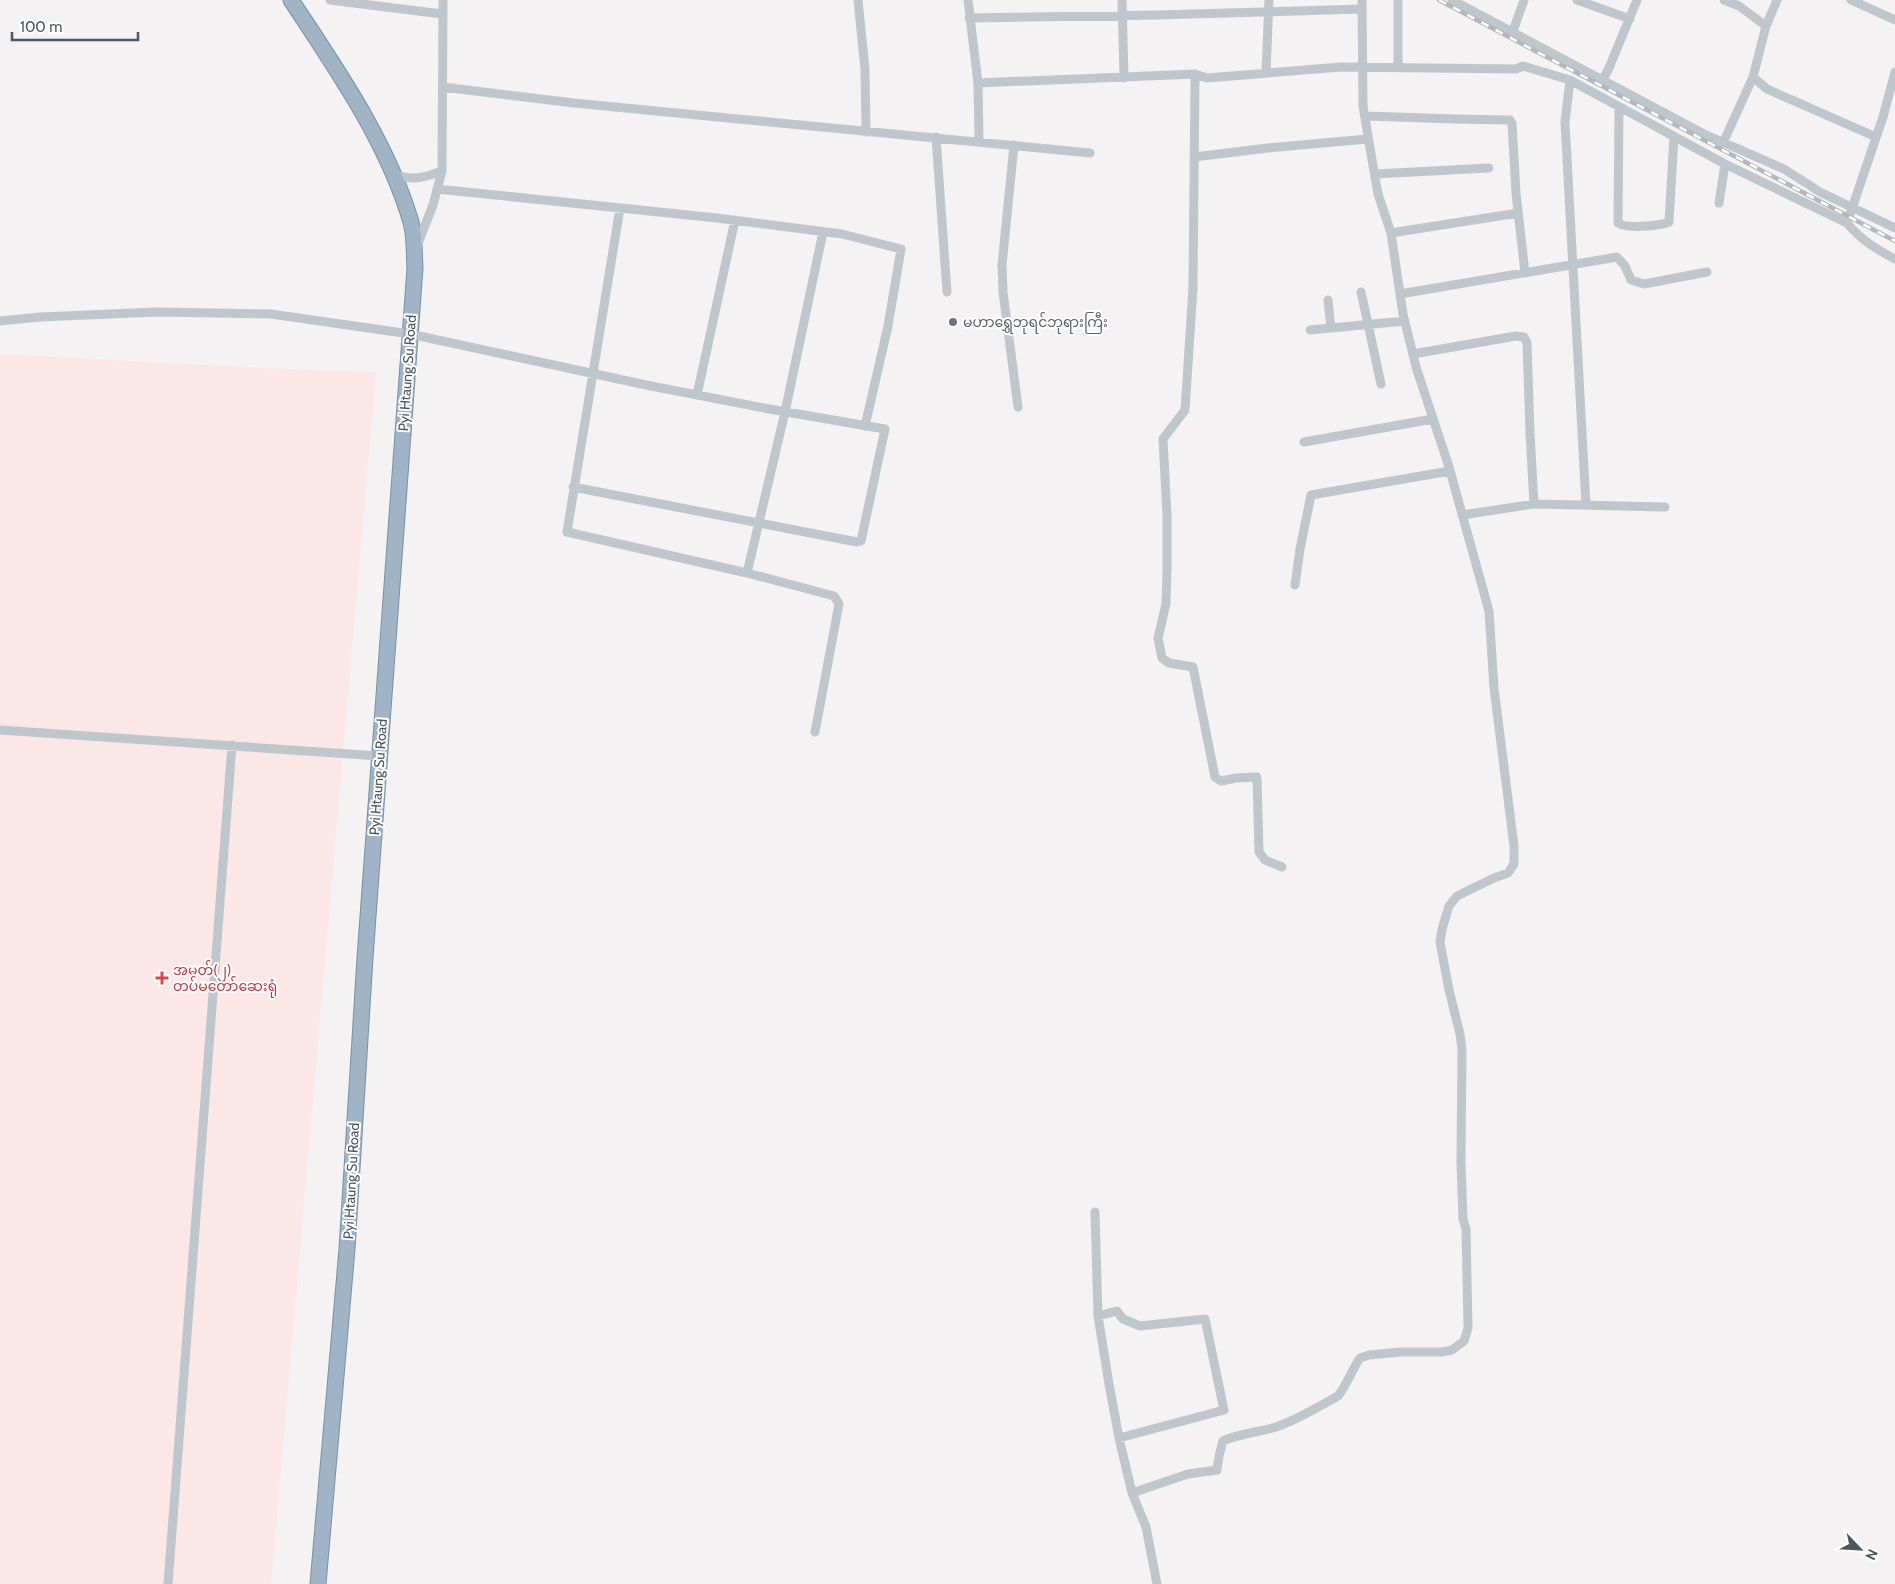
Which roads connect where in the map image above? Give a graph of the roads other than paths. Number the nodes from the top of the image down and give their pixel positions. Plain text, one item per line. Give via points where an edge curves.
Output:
1 (291, 0) edge
2 (330, 0) edge
3 (443, 0) edge
4 (858, 0) edge
5 (968, 0) edge
6 (1122, 0) edge
7 (1269, 0) edge
8 (1398, 0) edge
9 (1452, 0) edge
10 (1524, 0) edge
11 (1577, 0) edge
12 (1637, 0) edge
13 (1724, 0) edge
14 (1777, 0) edge
15 (1851, 0) edge
16 (1362, 5) edge
17 (1268, 11) junction
18 (442, 14) junction
19 (1122, 16) junction
20 (969, 18) junction
21 (1630, 19) junction
22 (1895, 20) edge
23 (1766, 26) junction
24 (1513, 31) junction
25 (1362, 66) junction
26 (1398, 66) junction
27 (1266, 72) junction
28 (1895, 72) edge
29 (1195, 74) junction
30 (1753, 77) junction
31 (1124, 78) junction
32 (1570, 80) junction
33 (1602, 80) junction
34 (978, 83) junction
35 (443, 86) junction
36 (1619, 107) junction
37 (1365, 116) junction
38 (866, 132) junction
39 (1674, 136) junction
40 (936, 137) junction
41 (1876, 137) junction
42 (1368, 139) junction
43 (979, 141) junction
44 (1723, 143) junction
45 (1014, 145) junction
46 (1090, 152) dead end
47 (1194, 157) junction
48 (1725, 164) junction
49 (1489, 168) dead end
50 (442, 171) junction
51 (393, 174) junction
52 (1374, 174) junction
53 (437, 189) junction
54 (1719, 203) dead end
55 (1852, 207) junction
56 (620, 208) junction
57 (1518, 213) junction
58 (735, 220) junction
59 (1847, 223) junction
60 (1895, 228) edge
61 (823, 232) junction
62 (1391, 233) junction
63 (414, 254) junction
64 (1895, 259) edge
65 (1572, 265) junction
66 (1525, 272) junction
67 (1707, 272) dead end
68 (947, 292) dead end
69 (1360, 292) dead end
70 (1400, 294) junction
71 (1328, 300) dead end
72 (0, 321) edge
73 (1405, 321) junction
74 (1366, 324) junction
75 (1331, 328) junction
76 (1310, 330) dead end
77 (410, 334) junction
78 (1413, 354) junction
79 (592, 373) junction
80 (1381, 384) dead end
81 (697, 395) junction
82 (1018, 407) dead end
83 (785, 412) junction
84 (1433, 420) junction
85 (865, 426) junction
86 (1304, 442) dead end
87 (1450, 471) junction
88 (573, 487) junction
89 (1534, 504) junction
90 (1586, 505) junction
91 (1665, 507) dead end
92 (1462, 515) junction
93 (758, 523) junction
94 (747, 573) junction
95 (1295, 585) dead end
96 (0, 730) edge
97 (815, 732) dead end
98 (232, 745) junction
99 (379, 756) junction
100 (1282, 867) dead end
101 (1095, 1212) dead end
102 (1098, 1316) junction
103 (1119, 1438) junction
104 (1132, 1492) junction
105 (168, 1584) edge
106 (318, 1584) edge
107 (1157, 1584) edge

1 - 51 highway, Pyi Htaung Su Road via 349,89
2 - 18 street
3 - 18 street
4 - 38 street via 865,69
5 - 20 street
6 - 19 street
7 - 17 street
8 - 26 street
9 - 24 street
10 - 24 street
11 - 21 street
12 - 21 street
13 - 23 street via 1739,6
14 - 23 street
15 - 22 street
16 - 17 street
16 - 25 street
17 - 19 street
17 - 27 street
18 - 35 street
19 - 20 street
19 - 31 street
20 - 34 street
21 - 33 street
23 - 30 street
24 - 33 street
25 - 26 street
25 - 27 street
25 - 37 street
26 - 32 street via 1516,69 1523,66
27 - 29 street via 1207,78
28 - 41 street
29 - 31 street
29 - 47 street
30 - 41 street via 1767,89
30 - 44 street
31 - 34 street
32 - 36 street
32 - 65 street via 1565,122
33 - 44 street
34 - 43 street
35 - 38 street via 574,103
35 - 50 street
36 - 39 street
36 - 39 street via 1620,225 1669,222
37 - 42 street
37 - 57 street via 1510,120
38 - 40 street
39 - 48 street
40 - 43 street
40 - 68 street
41 - 55 street
42 - 47 street
42 - 52 street
43 - 45 street
44 - 55 street via 1784,169 1820,192
45 - 46 street
45 - 82 street via 1002,292
47 - 100 street via 1193,288 1185,410 1163,439 1167,568 1166,604 1158,638 1162,658 1169,663 1193,667 1214,777 1222,781 1257,777 1259,852 1265,860
48 - 54 street
48 - 59 street
49 - 52 street
50 - 51 street via 414,179
50 - 53 street
51 - 63 highway, Pyi Htaung Su Road via 412,224
52 - 62 street
53 - 56 street
53 - 63 street
55 - 59 street
55 - 60 street
56 - 58 street
56 - 79 street
57 - 62 street
57 - 66 street
58 - 61 street
58 - 81 street
59 - 64 street via 1872,247
61 - 83 street
61 - 85 street via 901,249 888,326
62 - 70 street
63 - 77 highway, Pyi Htaung Su Road
65 - 66 street
65 - 67 street via 1617,257 1631,280 1644,284
65 - 90 street
66 - 70 street
69 - 74 street
70 - 73 street
71 - 75 street
72 - 77 street via 156,312 271,314
73 - 74 street
73 - 78 street
74 - 75 street
74 - 80 street
75 - 76 street
77 - 79 street
77 - 99 highway, Pyi Htaung Su Road
78 - 84 street
78 - 89 street via 1524,337 1527,342
79 - 81 street
79 - 88 street
81 - 83 street
83 - 85 street
83 - 93 street
84 - 86 street
84 - 87 street
85 - 93 street via 885,429 861,541
87 - 92 street
87 - 95 street via 1311,495
88 - 93 street
88 - 94 street via 567,532
89 - 90 street
89 - 92 street
90 - 91 street
92 - 104 street via 1489,611 1494,688 1514,846 1514,864 1508,873 1456,896 1449,906 1440,942 1462,1049 1461,1162 1468,1322 1464,1341 1452,1350 1442,1352 1401,1352 1360,1358 1338,1396 1278,1426 1223,1441 1217,1470 1188,1474
93 - 94 street
94 - 97 street via 834,596 839,604
96 - 98 street
98 - 99 street
98 - 105 street
99 - 106 highway, Pyi Htaung Su Road via 347,1249
101 - 102 street
102 - 103 street
102 - 103 street via 1117,1311 1123,1319 1140,1326 1205,1319 1224,1410
103 - 104 street
104 - 107 street via 1146,1526

